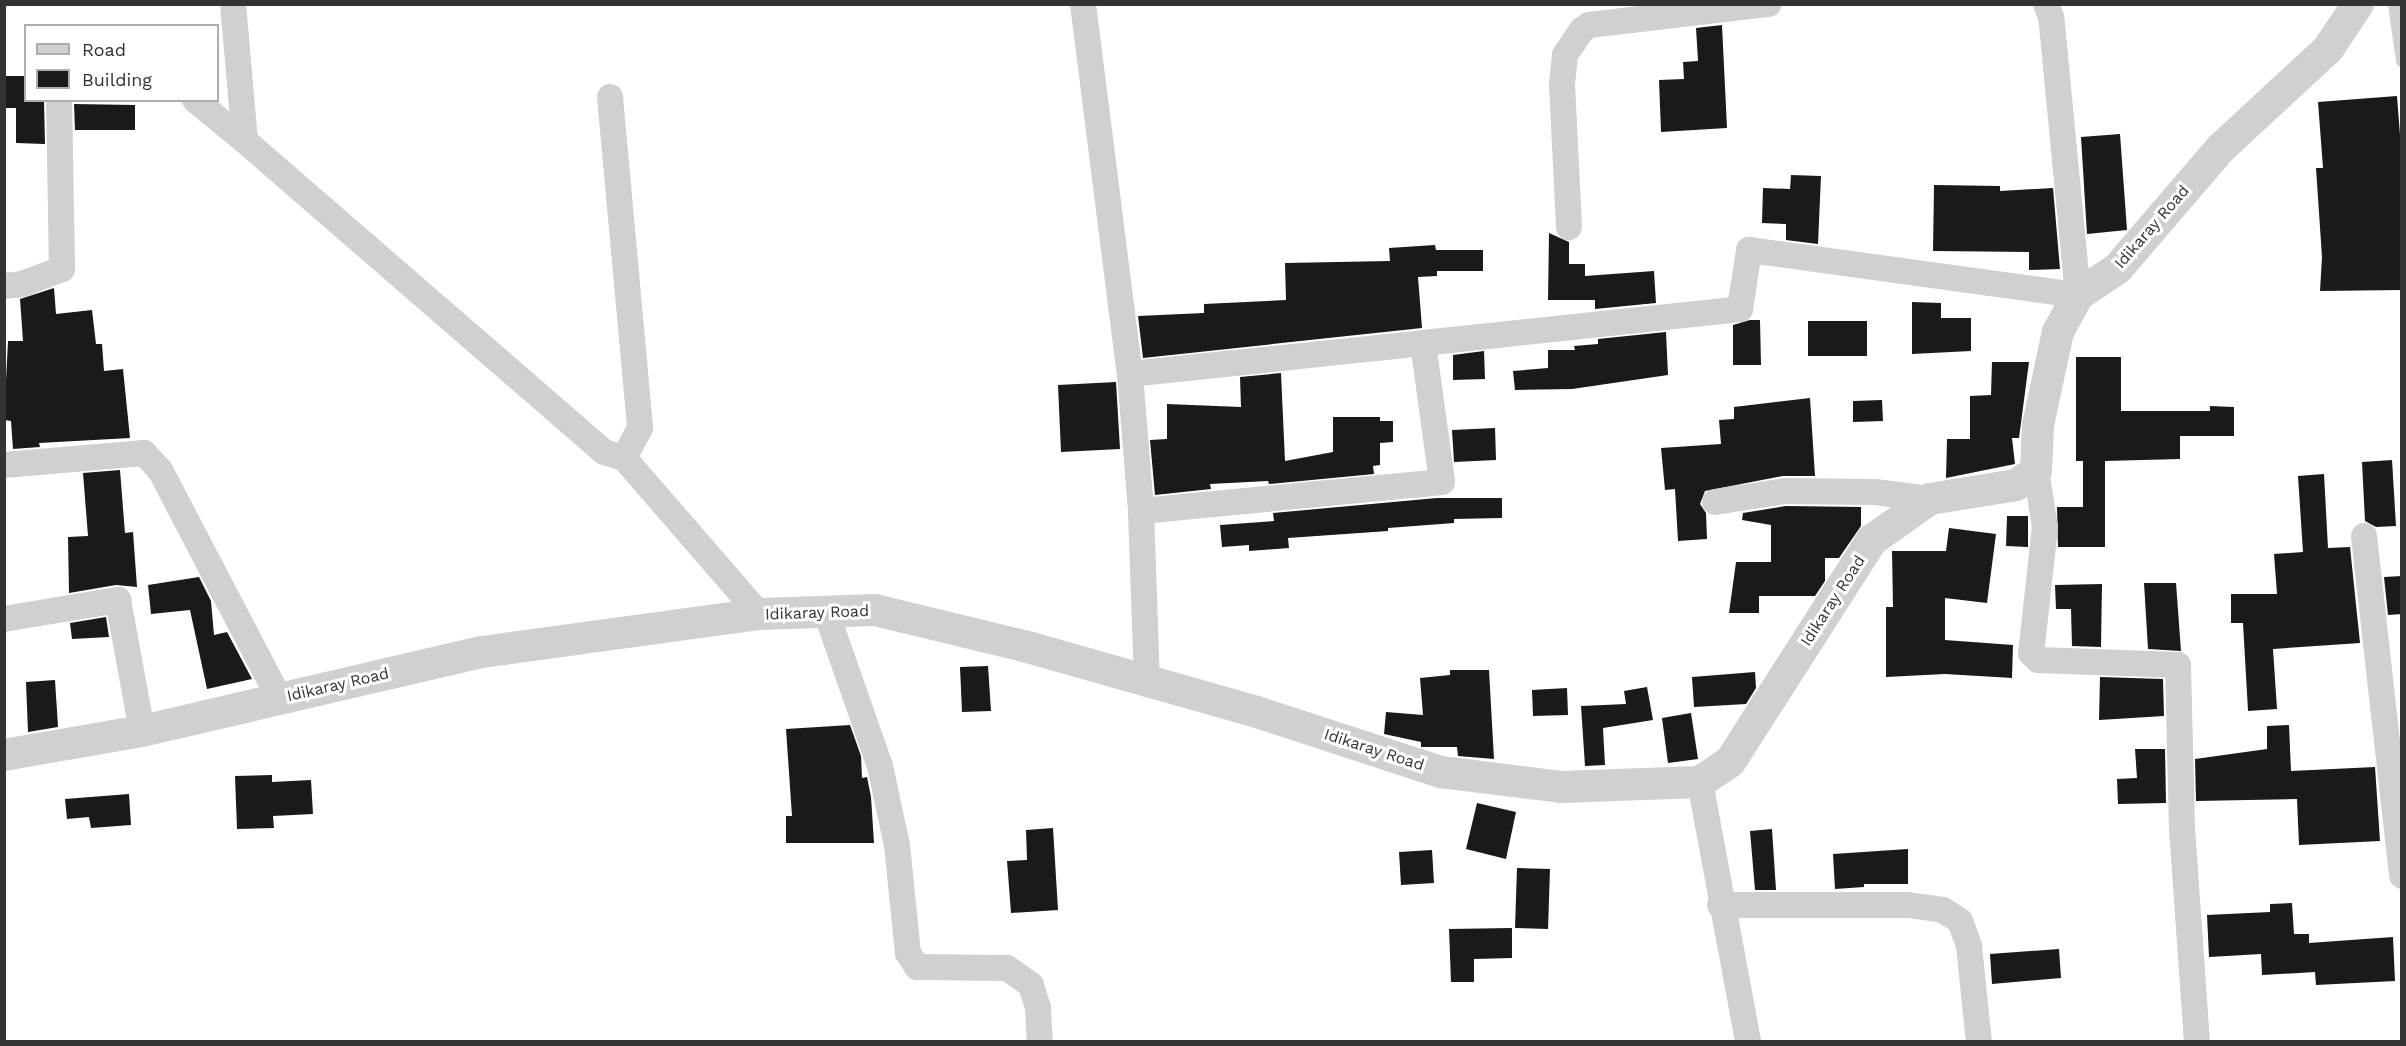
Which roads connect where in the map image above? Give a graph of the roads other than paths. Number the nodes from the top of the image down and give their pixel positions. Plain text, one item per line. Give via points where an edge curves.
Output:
1 (233, 4) edge
2 (1083, 4) edge
3 (1769, 4) edge
4 (2046, 4) edge
5 (2358, 4) edge
6 (2394, 4) edge
7 (2402, 61) edge
8 (609, 97) dead end
9 (59, 102) edge
10 (197, 102) edge
11 (245, 141) junction
12 (1569, 227) dead end
13 (4, 286) edge
14 (2078, 295) junction
15 (1423, 343) junction
16 (1130, 374) junction
17 (624, 458) junction
18 (4, 465) edge
19 (2036, 471) junction
20 (1930, 499) junction
21 (1715, 502) dead end
22 (1141, 511) junction
23 (2364, 536) dead end
24 (826, 612) junction
25 (759, 614) junction
26 (4, 619) edge
27 (1147, 681) junction
28 (279, 698) junction
29 (142, 731) junction
30 (4, 755) edge
31 (1700, 782) junction
32 (2402, 876) edge
33 (1720, 906) junction
34 (1040, 1041) edge
35 (1748, 1041) edge
36 (1979, 1041) edge
37 (2197, 1041) edge

1 - 11 street
2 - 16 street
3 - 12 street via 1589,25 1582,30 1565,55 1562,84
4 - 14 street via 2051,17
5 - 14 street, Idikaray Road via 2328,49 2220,149 2118,268
6 - 7 lane
8 - 17 street via 640,428
9 - 13 street via 62,269 22,284
10 - 11 street
11 - 17 street via 604,452
14 - 15 street via 1749,250 1740,309
14 - 19 street, Idikaray Road via 2058,332 2038,425
15 - 16 street
15 - 22 street via 1442,482
16 - 22 street
17 - 25 street
18 - 28 street via 144,453 160,470
19 - 20 street, Idikaray Road via 2016,485
19 - 37 street via 2045,527 2031,653 2038,660 2178,665 2182,828
20 - 21 street via 1875,492 1785,491
20 - 31 street, Idikaray Road via 1872,540 1730,762
22 - 27 street
23 - 32 street
24 - 25 street, Idikaray Road
24 - 27 street, Idikaray Road via 876,610
24 - 34 street via 880,766 897,845 908,953 917,967 1007,968 1031,985 1038,1008
25 - 28 street, Idikaray Road via 482,652
26 - 29 street via 118,600
27 - 31 street, Idikaray Road via 1441,772 1561,787 1659,787
28 - 29 street, Idikaray Road
29 - 30 street, Idikaray Road
31 - 33 street
33 - 35 street
33 - 36 street via 1908,905 1943,910 1960,921 1969,946

